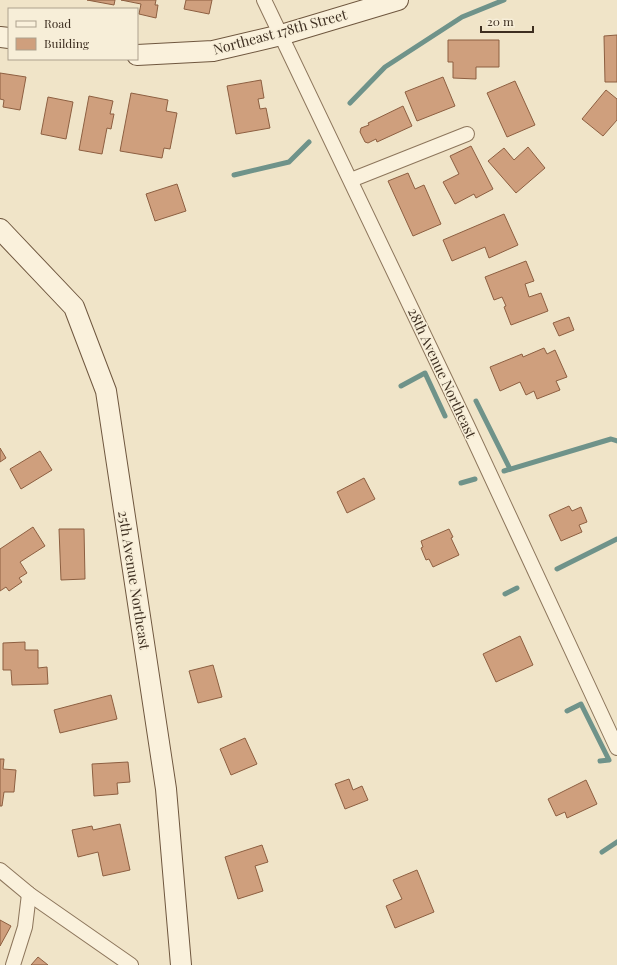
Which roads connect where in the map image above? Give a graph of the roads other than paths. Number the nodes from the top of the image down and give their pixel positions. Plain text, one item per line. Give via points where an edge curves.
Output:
1 (264, 0) edge
2 (398, 0) edge
3 (280, 35) junction
4 (138, 55) edge
5 (467, 134) dead end
6 (350, 180) junction
7 (0, 229) edge
8 (617, 748) edge
9 (0, 870) edge
10 (29, 894) junction
11 (13, 965) edge
12 (131, 965) edge
13 (181, 965) edge

1 - 3 street, 28th Avenue Northeast
2 - 3 street, Northeast 178th Street
3 - 4 street, Northeast 178th Street via 212,51
3 - 6 street, 28th Avenue Northeast
5 - 6 street
6 - 8 street, 28th Avenue Northeast
7 - 13 street, 25th Avenue Northeast via 74,306 106,391 166,789
9 - 10 street
10 - 11 street via 25,927
10 - 12 street

